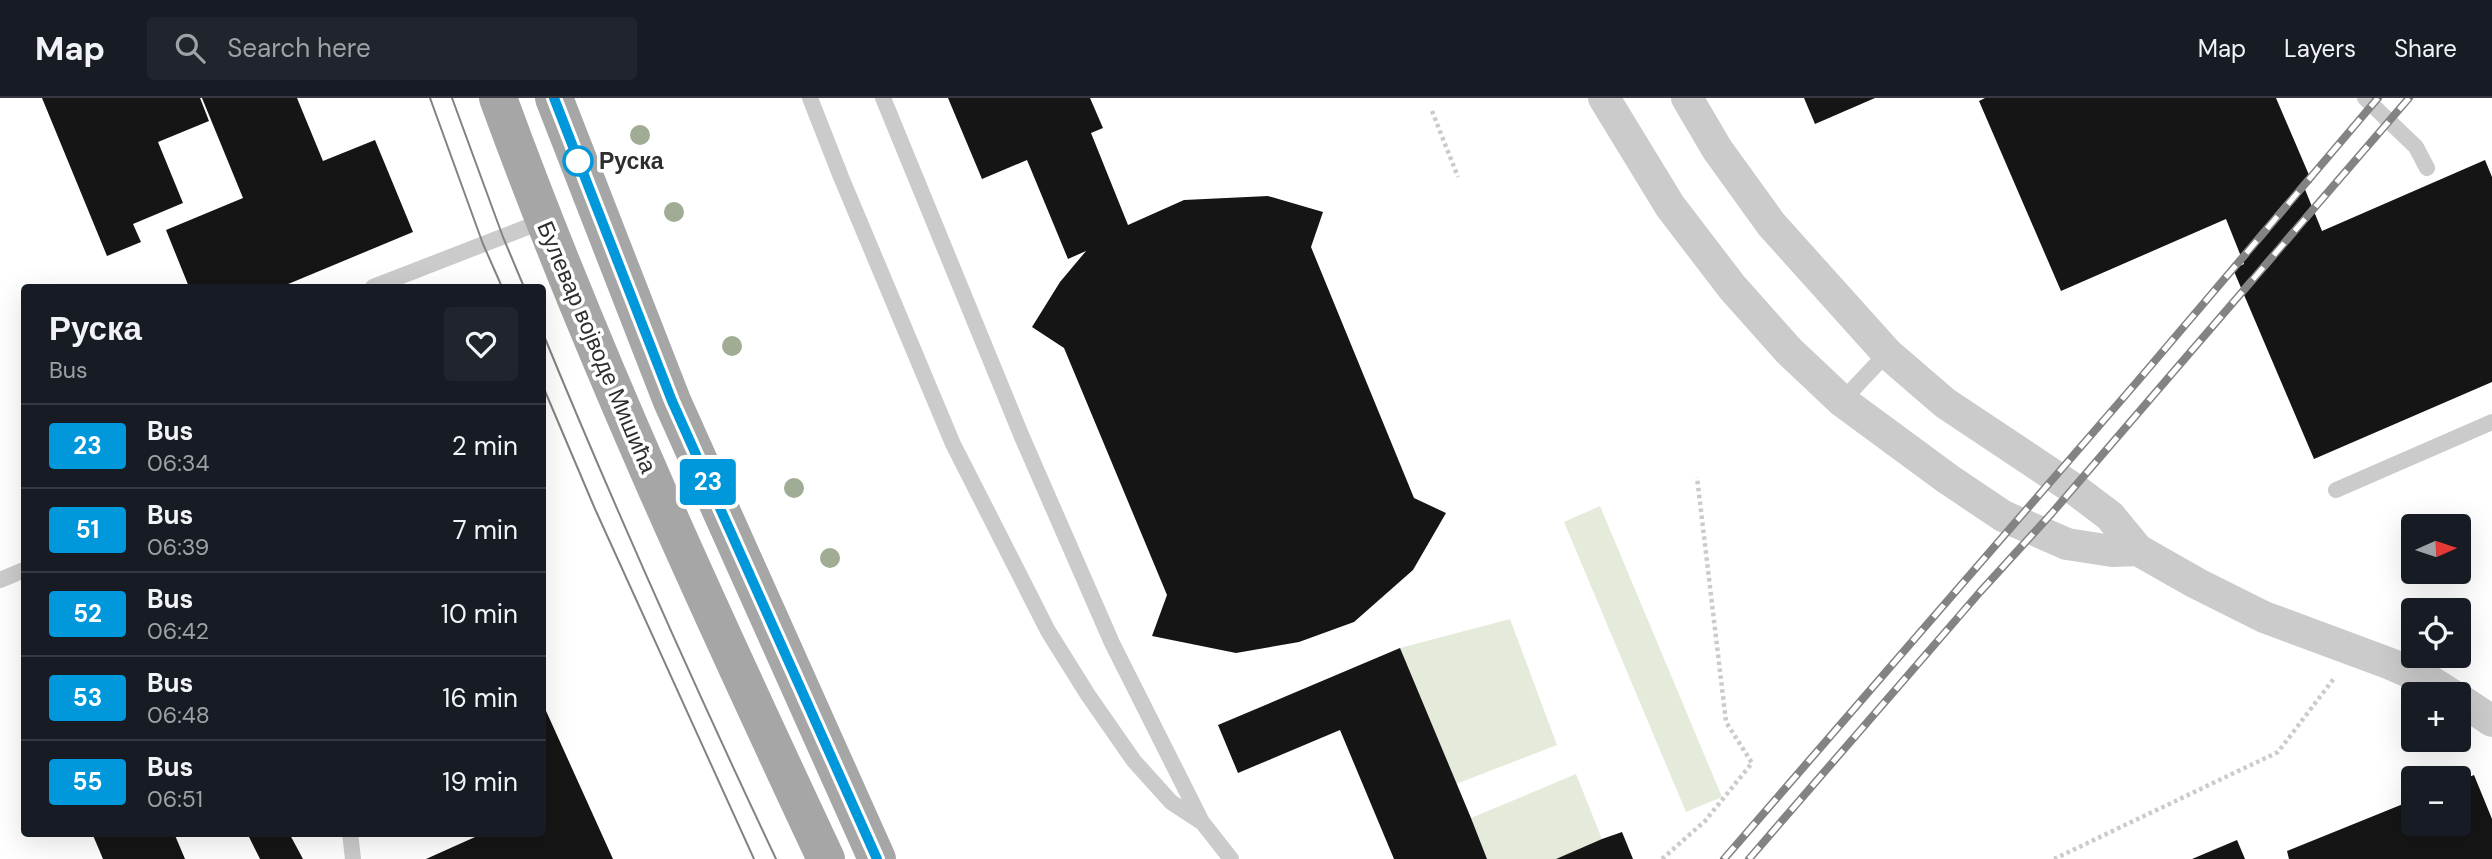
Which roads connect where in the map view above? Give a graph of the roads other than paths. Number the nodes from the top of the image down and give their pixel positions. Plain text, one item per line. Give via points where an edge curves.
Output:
1 (498, 98) edge
2 (554, 98) edge
3 (810, 98) edge
4 (883, 98) edge
5 (1604, 98) edge
6 (1687, 98) edge
7 (2365, 98) edge
8 (2427, 168) dead end
9 (543, 221) junction
10 (381, 284) edge
11 (1887, 353) junction
12 (1842, 401) junction
13 (2492, 422) edge
14 (2336, 490) dead end
15 (2138, 550) junction
16 (21, 571) edge
17 (0, 580) edge
18 (2432, 682) edge
19 (2471, 707) edge
20 (2492, 721) edge
21 (1202, 822) junction
22 (350, 837) edge
23 (353, 859) edge
24 (826, 859) edge
25 (877, 859) edge
26 (1231, 859) edge

1 - 9 main road, Булевар војводе Мишића
2 - 25 main road, Булевар војводе Мишића via 672,401
3 - 21 lane via 953,444 1048,631 1134,761 1171,802
4 - 21 lane via 1101,619
5 - 12 street via 1670,206 1731,286
6 - 11 street via 1771,224
7 - 8 lane via 2411,141
9 - 10 lane
9 - 24 main road, Булевар војводе Мишића via 616,398
11 - 12 lane
11 - 15 street via 1945,403 2110,516
12 - 15 street via 2003,516 2067,544 2093,550
13 - 14 lane
15 - 18 street via 2264,617
16 - 17 lane
19 - 20 street
21 - 26 lane
22 - 23 lane

